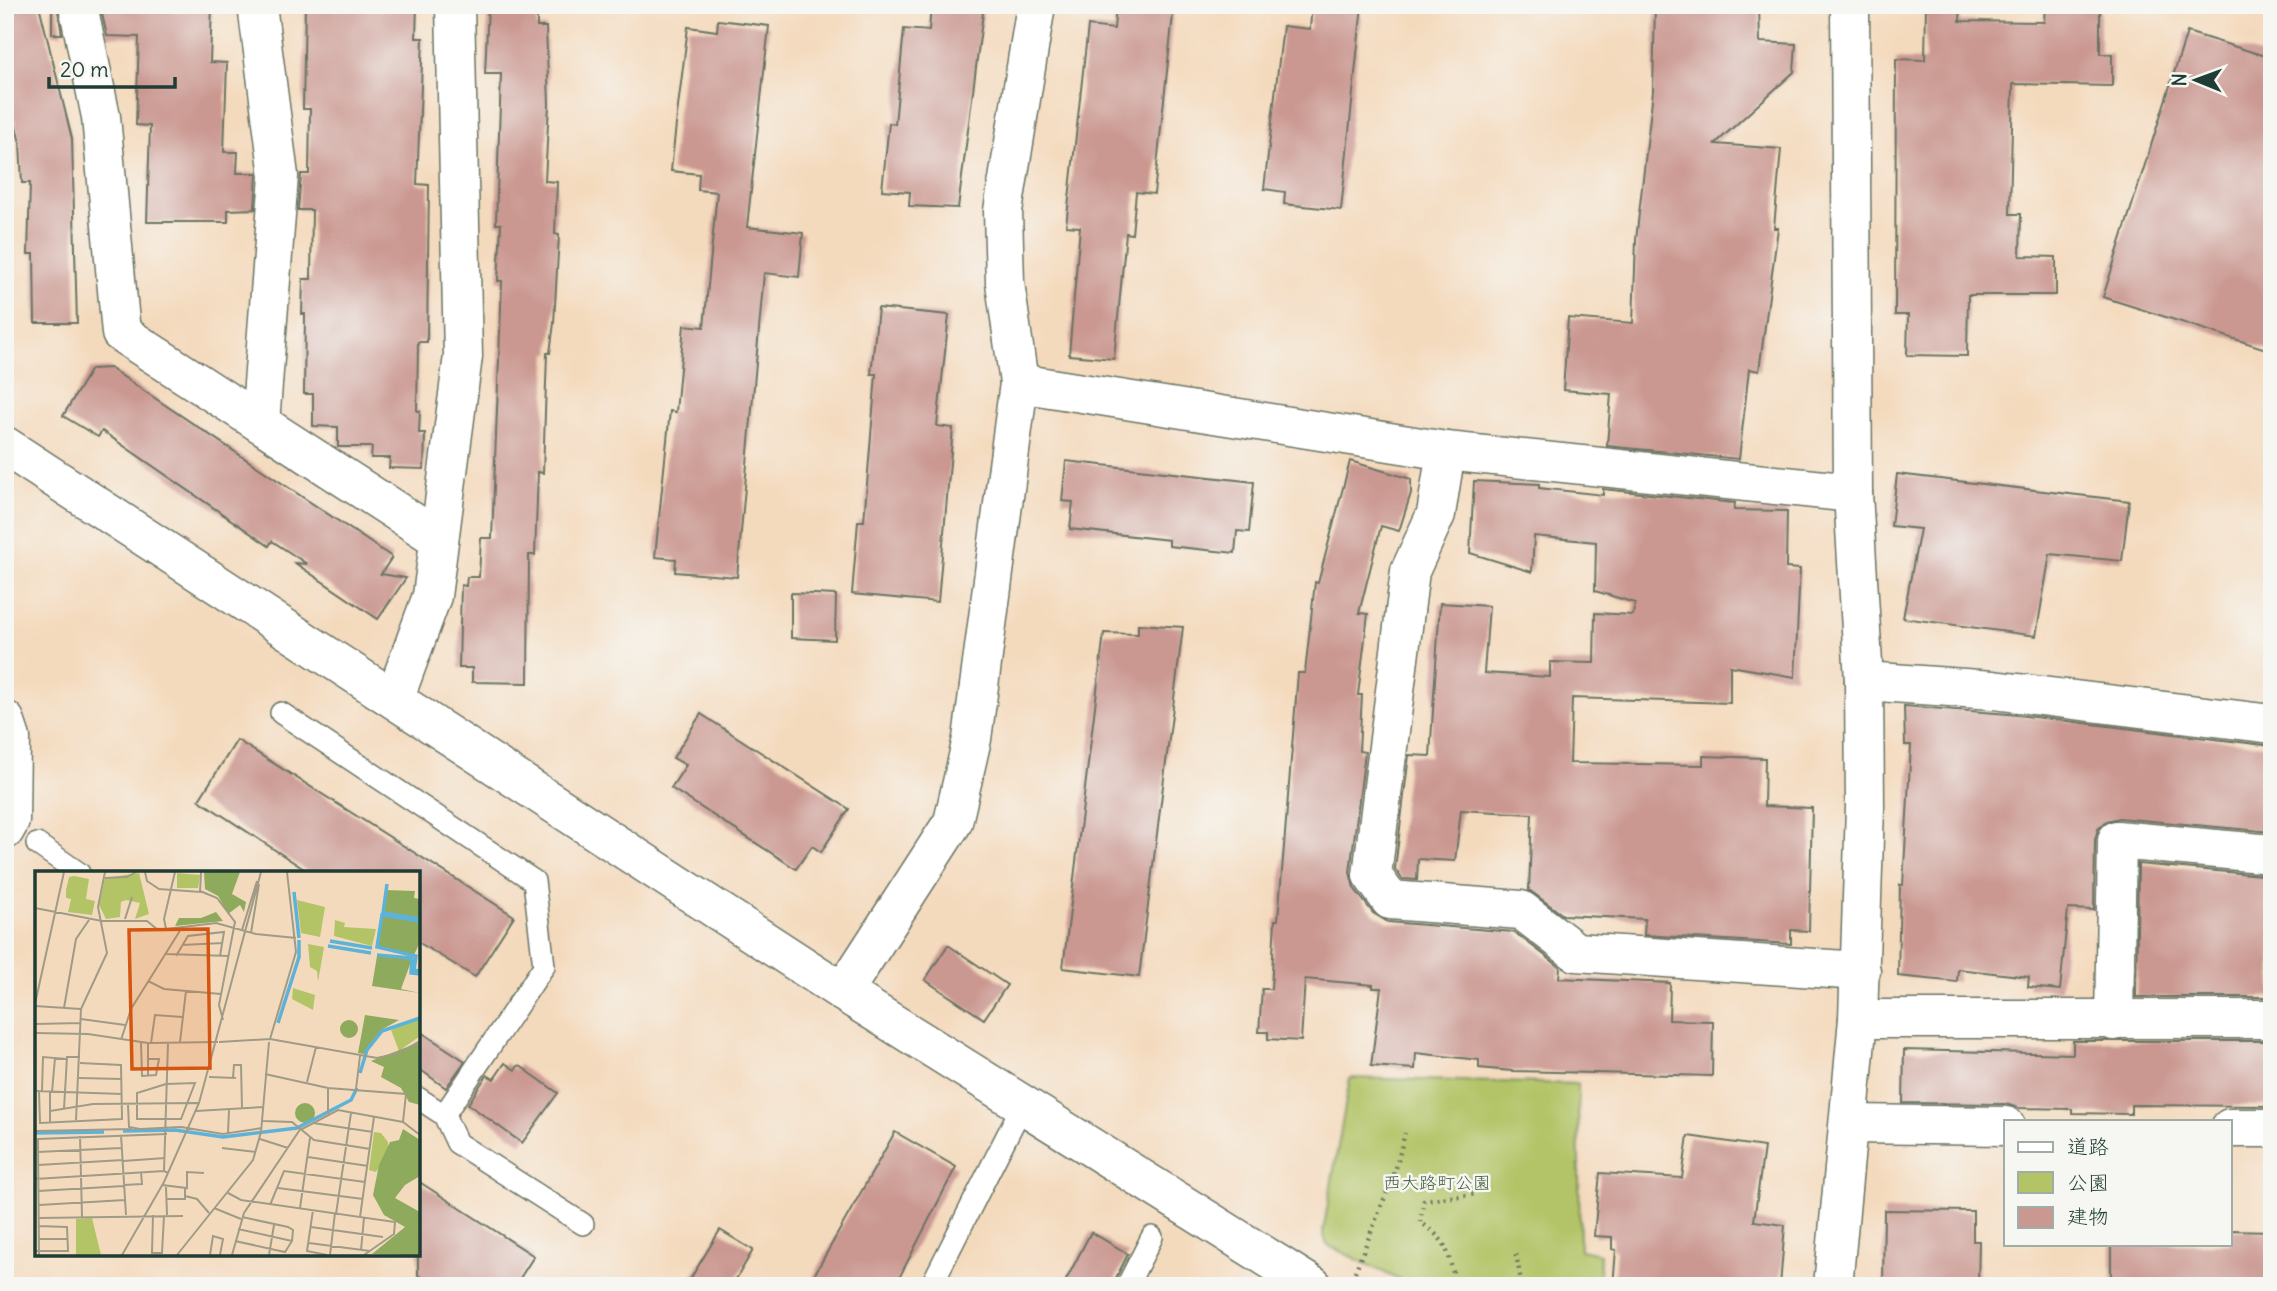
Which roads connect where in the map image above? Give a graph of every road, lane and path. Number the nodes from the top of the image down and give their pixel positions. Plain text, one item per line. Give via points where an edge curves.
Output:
1 (78, 5) edge
2 (257, 5) edge
3 (455, 5) edge
4 (1036, 5) edge
5 (1850, 5) edge
6 (1019, 383) junction
7 (260, 423) junction
8 (5, 446) edge
9 (1446, 451) junction
10 (1853, 493) junction
11 (439, 539) junction
12 (1864, 681) junction
13 (394, 697) junction
14 (281, 713) dead end
15 (5, 720) edge
16 (2272, 724) edge
17 (21, 837) edge
18 (2272, 854) edge
19 (76, 871) edge
20 (1861, 971) junction
21 (843, 992) junction
22 (1858, 1018) junction
23 (2272, 1019) edge
24 (2114, 1021) junction
25 (420, 1099) edge
26 (1022, 1106) junction
27 (444, 1115) junction
28 (1850, 1124) junction
29 (2004, 1126) edge
30 (2232, 1128) edge
31 (2272, 1128) edge
32 (1405, 1133) dead end
33 (1477, 1194) dead end
34 (583, 1224) dead end
35 (1152, 1237) dead end
36 (1516, 1254) dead end
37 (1354, 1272) dead end
38 (1301, 1283) edge
39 (931, 1286) edge
40 (1127, 1286) edge
41 (1458, 1286) edge
42 (1522, 1286) edge
43 (1833, 1286) edge

1 - 7 street via 101,117 121,333
2 - 7 street via 279,176
3 - 11 street via 463,356
4 - 6 street via 1003,211 1005,283
5 - 10 street
6 - 9 street
6 - 21 street via 972,739 953,822
7 - 11 street
8 - 13 street
9 - 10 street
9 - 20 street via 1436,514 1410,571 1380,791 1372,875 1390,900 1521,909 1576,952
10 - 12 street
11 - 13 street via 432,596
12 - 16 street via 1993,690
12 - 20 street
13 - 21 street
14 - 27 lane via 534,881 544,966
15 - 17 street via 11,737 10,821
17 - 19 lane
18 - 24 street via 2117,841
20 - 22 street
21 - 26 street
22 - 24 street
22 - 28 street
23 - 24 street
25 - 27 lane
26 - 38 street
26 - 39 lane
27 - 34 lane via 457,1143
28 - 29 street
28 - 43 street
30 - 31 street
32 - 37 path via 1395,1172
33 - 41 path via 1424,1200 1420,1222 1439,1235 1449,1250
35 - 40 lane
36 - 42 path

